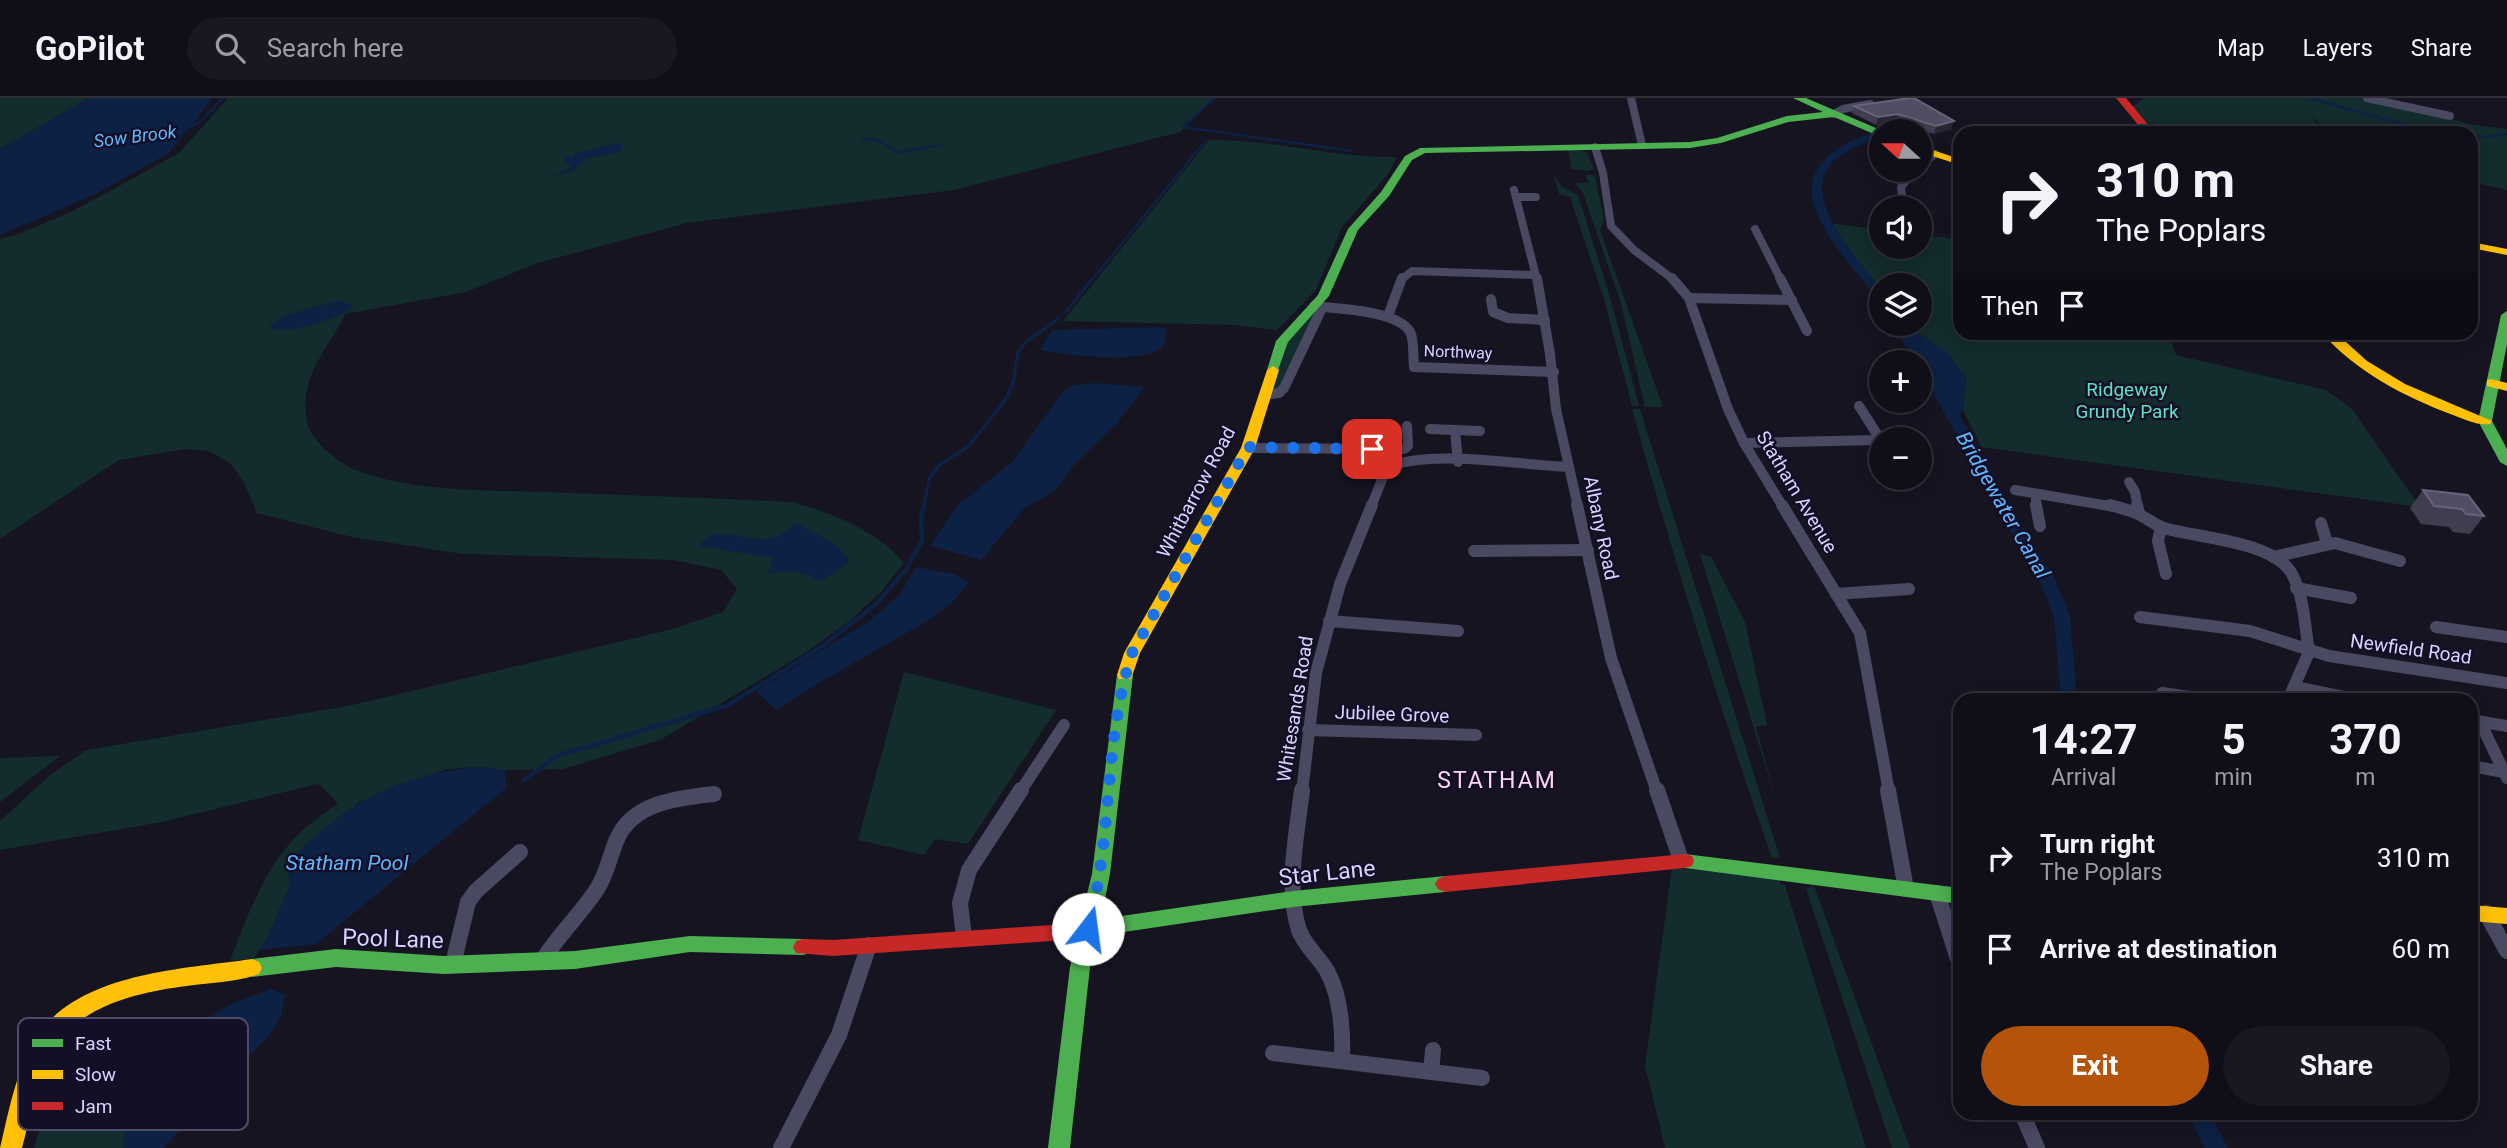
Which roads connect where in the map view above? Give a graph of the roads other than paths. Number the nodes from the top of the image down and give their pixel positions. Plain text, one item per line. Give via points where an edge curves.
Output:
1 (1631, 98) edge
2 (1798, 98) edge
3 (2121, 98) edge
4 (2367, 98) edge
5 (1877, 103) edge
6 (1833, 114) junction
7 (2450, 116) dead end
8 (2144, 126) edge
9 (1869, 129) edge
10 (1642, 145) junction
11 (1595, 146) junction
12 (1932, 154) edge
13 (1953, 160) edge
14 (1516, 193) joint
15 (1536, 197) dead end
16 (1755, 229) dead end
17 (2478, 246) edge
18 (2507, 252) edge
19 (1535, 275) junction
20 (1689, 298) junction
21 (1491, 299) dead end
22 (1791, 300) junction
23 (1318, 307) junction
24 (2507, 315) edge
25 (1388, 316) junction
26 (1545, 320) junction
27 (1807, 331) dead end
28 (2335, 340) edge
29 (1554, 372) junction
30 (2499, 385) edge
31 (1265, 395) junction
32 (1859, 406) dead end
33 (2485, 421) junction
34 (1407, 426) dead end
35 (1872, 427) edge
36 (1430, 429) dead end
37 (1455, 430) junction
38 (1480, 430) dead end
39 (1869, 442) edge
40 (1744, 443) junction
41 (1248, 447) junction
42 (2507, 461) edge
43 (1458, 462) junction
44 (1569, 467) junction
45 (2129, 482) dead end
46 (2015, 490) dead end
47 (2036, 495) junction
48 (2139, 514) junction
49 (2321, 523) dead end
50 (2040, 526) dead end
51 (2161, 527) junction
52 (2327, 543) junction
53 (1588, 550) junction
54 (1474, 551) dead end
55 (2273, 557) junction
56 (2400, 561) dead end
57 (2166, 574) dead end
58 (2295, 588) junction
59 (1909, 589) dead end
60 (1836, 594) junction
61 (2351, 598) dead end
62 (2140, 617) dead end
63 (1329, 621) junction
64 (2436, 627) dead end
65 (1458, 631) dead end
66 (2507, 637) edge
67 (2309, 652) junction
68 (2507, 683) edge
69 (2295, 687) junction
70 (2292, 693) edge
71 (2324, 693) edge
72 (2478, 721) edge
73 (1064, 725) dead end
74 (2478, 726) edge
75 (2507, 726) edge
76 (1308, 730) junction
77 (1476, 735) dead end
78 (2478, 768) edge
79 (2505, 775) edge
80 (714, 794) dead end
81 (520, 852) dead end
82 (1681, 860) junction
83 (1906, 889) junction
84 (1937, 893) junction
85 (1953, 895) edge
86 (1293, 899) junction
87 (2478, 913) edge
88 (2507, 916) edge
89 (1088, 929) junction
90 (964, 937) junction
91 (1953, 943) edge
92 (869, 945) junction
93 (2507, 951) edge
94 (542, 961) junction
95 (453, 964) junction
96 (66, 1018) edge
97 (1433, 1050) dead end
98 (1273, 1053) dead end
99 (1342, 1061) junction
100 (1431, 1072) junction
101 (1482, 1078) dead end
102 (2025, 1120) edge
103 (18, 1123) edge
104 (11, 1148) edge
105 (781, 1148) edge
106 (1059, 1148) edge
107 (2037, 1148) edge

1 - 10 street
2 - 6 street
3 - 8 street
4 - 7 street
5 - 6 street, Whitbarrow Road
6 - 9 street
6 - 10 street, Whitbarrow Road via 1765,124 1718,141
10 - 11 street, Whitbarrow Road
11 - 20 street, Statham Avenue via 1611,226
11 - 23 street, Whitbarrow Road via 1441,149 1412,154 1385,194 1353,229
12 - 13 street
14 - 15 street, Albany Road
14 - 19 street, Albany Road
16 - 22 street
17 - 18 street
19 - 25 street via 1412,271 1402,277
19 - 26 street, Albany Road
20 - 22 street
20 - 40 street, Statham Avenue
21 - 26 street via 1493,312 1502,317
22 - 27 street
23 - 25 street
23 - 31 street, Whitbarrow Road via 1282,341
23 - 31 street via 1284,388
24 - 30 street
25 - 29 street, Northway via 1411,334 1414,367
26 - 29 street, Albany Road
28 - 33 street via 2375,376 2424,401
29 - 44 street, Albany Road via 1556,409
30 - 33 street
31 - 41 street, Whitbarrow Road
32 - 35 street
33 - 42 street
34 - 41 street via 1408,446 1404,449
36 - 37 street
37 - 38 street
37 - 43 street
39 - 40 street
40 - 60 street, Statham Avenue
41 - 89 street, Whitbarrow Road via 1128,664 1101,874
43 - 44 street, Whitesands Road
43 - 63 street, Whitesands Road via 1402,460 1387,467 1350,554
44 - 53 street, Albany Road
45 - 48 street
46 - 47 street
47 - 48 street
47 - 50 street
48 - 51 street
49 - 52 street
51 - 55 street via 2243,545
51 - 57 street via 2158,541
52 - 55 street via 2287,557
52 - 56 street
53 - 54 street
53 - 82 street, Albany Road via 1611,658
55 - 58 street via 2287,567
58 - 61 street
58 - 67 street
59 - 60 street
60 - 83 street, Statham Avenue via 1860,633
62 - 67 street, Newfield Road via 2250,631
63 - 65 street
63 - 76 street, Whitesands Road
64 - 66 street
67 - 68 street, Newfield Road
67 - 69 street
69 - 70 street
69 - 71 street
72 - 75 street
73 - 90 street via 970,870 960,903
74 - 79 street
76 - 77 street, Jubilee Grove
76 - 86 street, Whitesands Road
78 - 79 street
80 - 94 street via 658,806 625,825 598,887
81 - 95 street via 468,902
82 - 83 street, Star Lane
82 - 86 street, Star Lane
83 - 84 street, Star Lane
84 - 85 street, Star Lane
84 - 91 street
86 - 89 street, Star Lane
86 - 99 street, Whitesands Road via 1300,934 1333,986 1343,1037
87 - 88 street
87 - 93 street
89 - 90 street, Star Lane
89 - 106 street, Whitbarrow Road
90 - 92 street, Star Lane
92 - 94 street, Pool Lane via 690,944
92 - 105 street via 839,1035
94 - 95 street, Pool Lane
95 - 96 street, Pool Lane via 336,958 253,968 124,989 87,1003
97 - 100 street
98 - 99 street
99 - 100 street
100 - 101 street
102 - 107 street
103 - 104 street, Pool Lane

